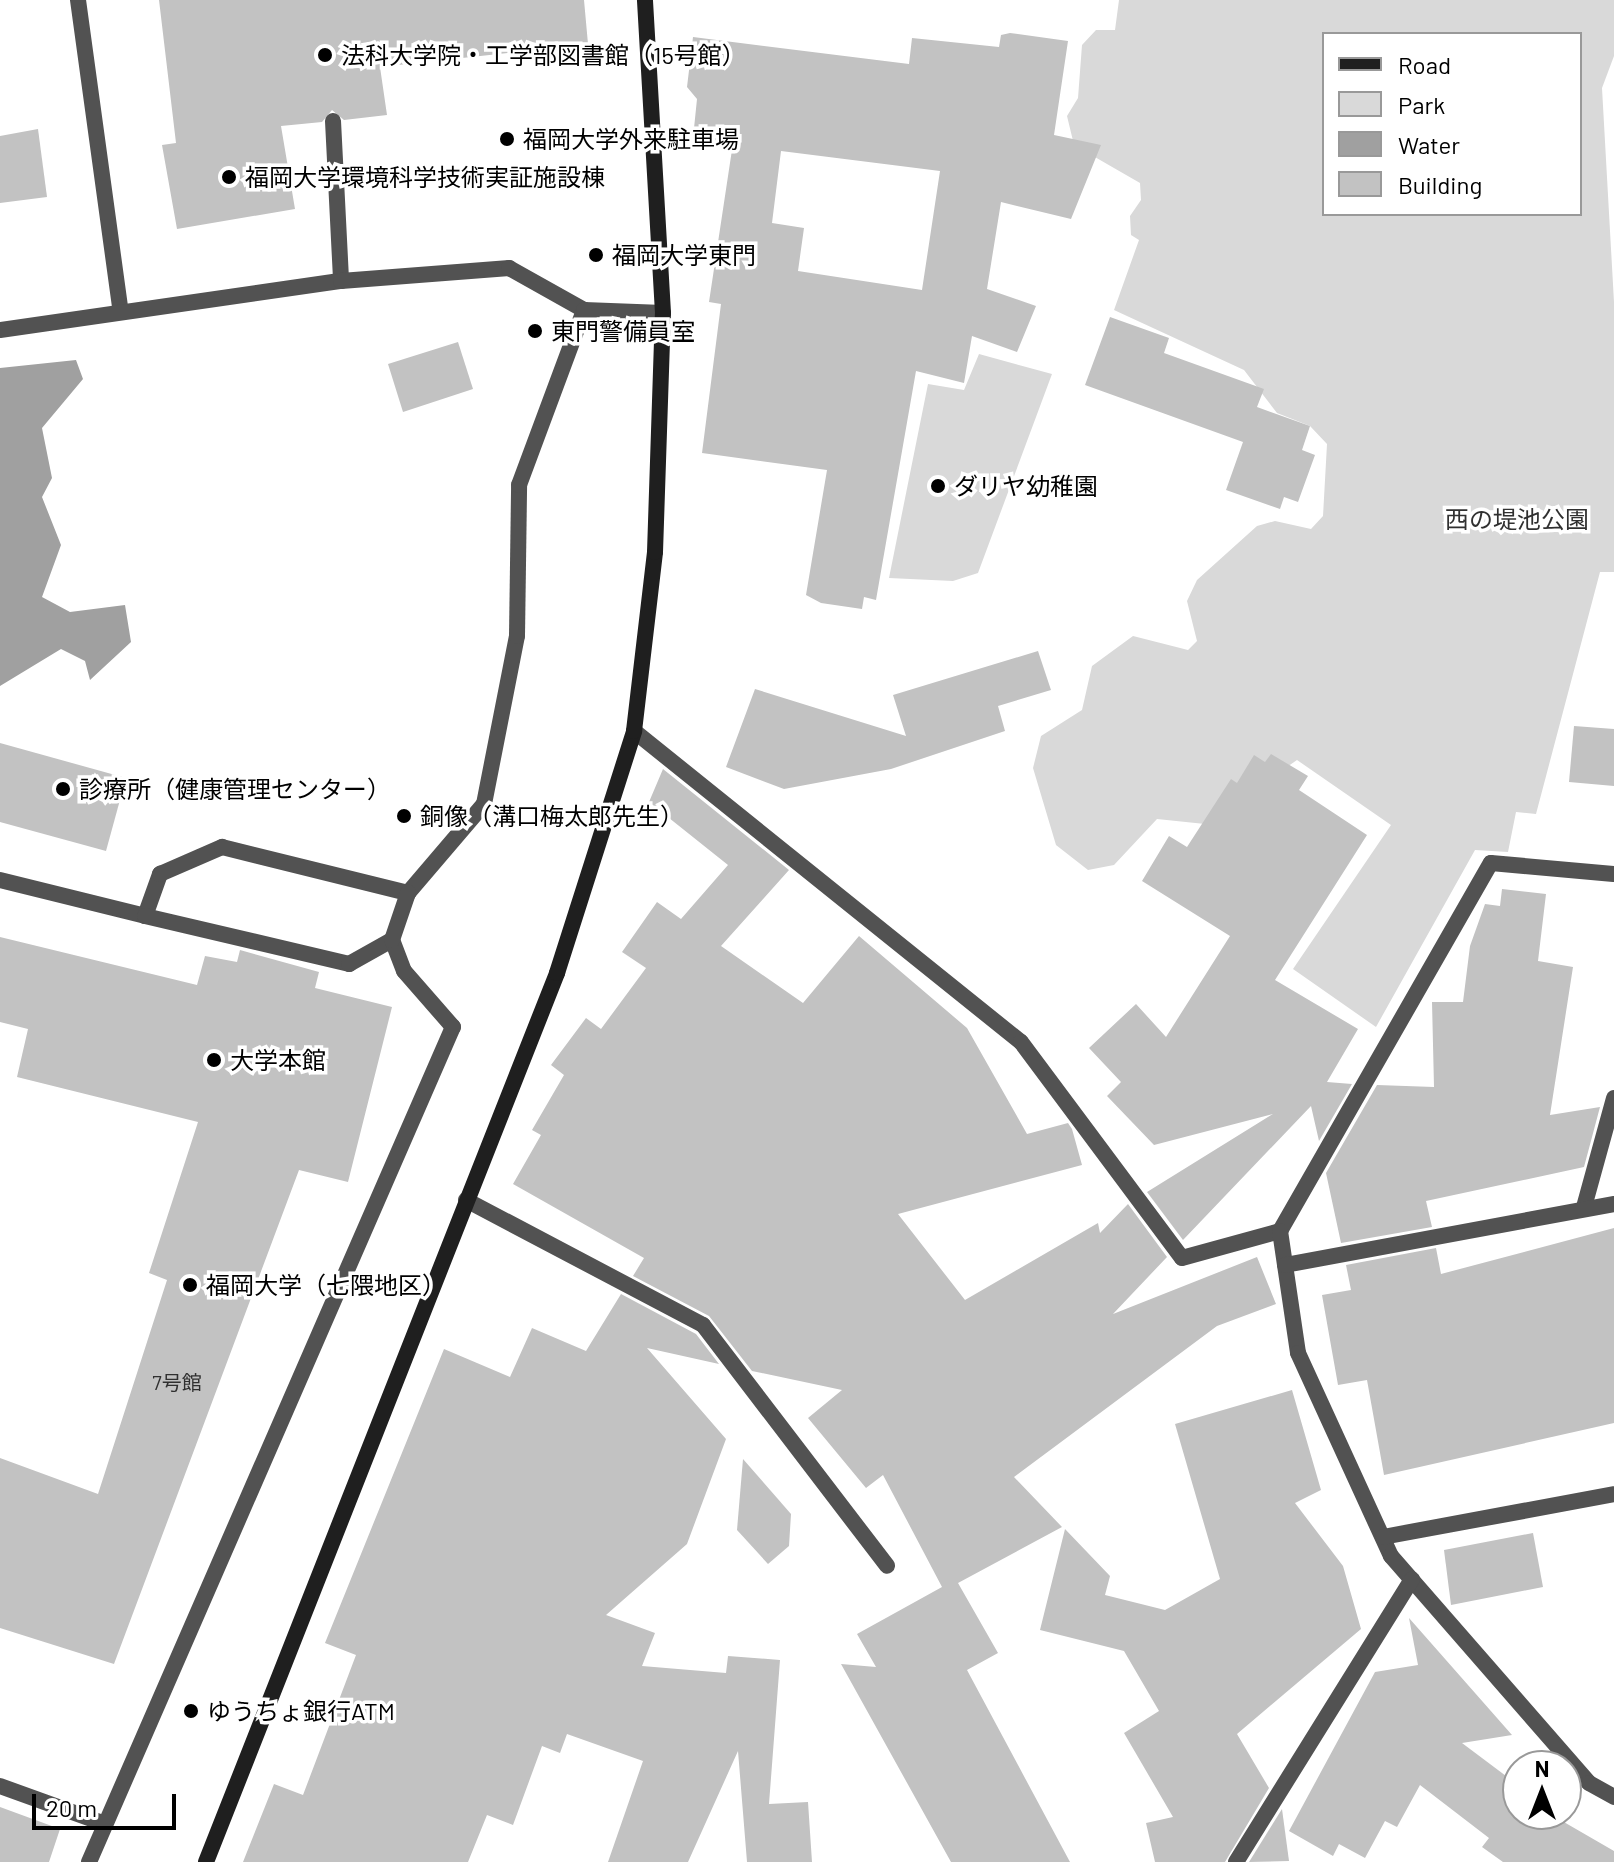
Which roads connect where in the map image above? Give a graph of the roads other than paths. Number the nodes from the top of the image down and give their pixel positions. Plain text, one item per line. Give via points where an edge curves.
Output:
1 (78, 0) edge
2 (645, 0) edge
3 (333, 121) dead end
4 (341, 281) junction
5 (584, 310) junction
6 (121, 312) junction
7 (663, 313) junction
8 (0, 330) edge
9 (634, 731) junction
10 (1614, 874) edge
11 (0, 880) edge
12 (408, 893) junction
13 (145, 916) junction
14 (392, 940) junction
15 (1614, 1098) edge
16 (466, 1200) junction
17 (1614, 1204) edge
18 (1584, 1207) junction
19 (1280, 1231) junction
20 (1285, 1265) junction
21 (1614, 1494) edge
22 (1383, 1537) junction
23 (887, 1566) dead end
24 (1412, 1579) junction
25 (0, 1786) edge
26 (1614, 1797) edge
27 (103, 1823) junction
28 (89, 1862) edge
29 (206, 1862) edge
30 (1236, 1862) edge

1 - 6 street
2 - 7 street
3 - 4 street
4 - 5 street via 509,268
4 - 6 street
5 - 7 street
5 - 12 street via 519,485 517,636 484,804
6 - 8 street
7 - 9 street via 655,552
9 - 16 street via 557,973
9 - 19 street via 1021,1042 1182,1258
10 - 19 street via 1491,863
11 - 13 street
12 - 13 street via 222,847 160,874
12 - 14 street
13 - 14 street via 349,964
14 - 27 street via 404,971 453,1027
15 - 18 street
16 - 23 street via 703,1325
16 - 29 street
17 - 18 street
18 - 20 street
19 - 20 street
20 - 22 street via 1298,1353
21 - 22 street
22 - 24 street
24 - 26 street via 1589,1783
24 - 30 street
25 - 27 street
27 - 28 street

